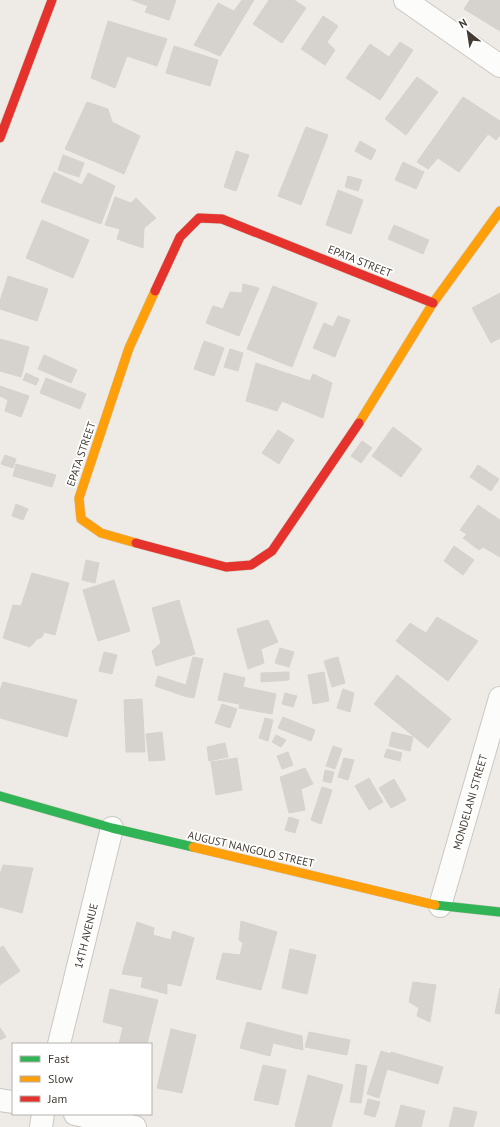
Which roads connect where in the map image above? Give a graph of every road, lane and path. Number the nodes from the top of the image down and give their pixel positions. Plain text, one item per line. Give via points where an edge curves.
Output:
1 (52, 0) edge
2 (405, 0) edge
3 (500, 66) edge
4 (0, 138) edge
5 (500, 211) edge
6 (434, 303) junction
7 (500, 698) edge
8 (0, 796) edge
9 (112, 828) junction
10 (440, 906) junction
11 (500, 912) edge
12 (59, 1043) edge
13 (0, 1100) edge
14 (12, 1102) edge
15 (43, 1115) edge
16 (80, 1115) edge
17 (41, 1127) edge
18 (135, 1127) edge

1 - 4 street
2 - 3 street
5 - 6 street, EPATA STREET
6 - 6 street, EPATA STREET via 222,219 199,218 180,237 129,348 78,498 81,519 101,533 226,567 251,565 272,551 360,422
7 - 10 street, MONDELANI STREET
8 - 9 street, AUGUST NANGOLO STREET
9 - 10 street, AUGUST NANGOLO STREET
9 - 12 street, 14TH AVENUE
10 - 11 street, AUGUST NANGOLO STREET
13 - 14 street
15 - 17 street
16 - 18 street

